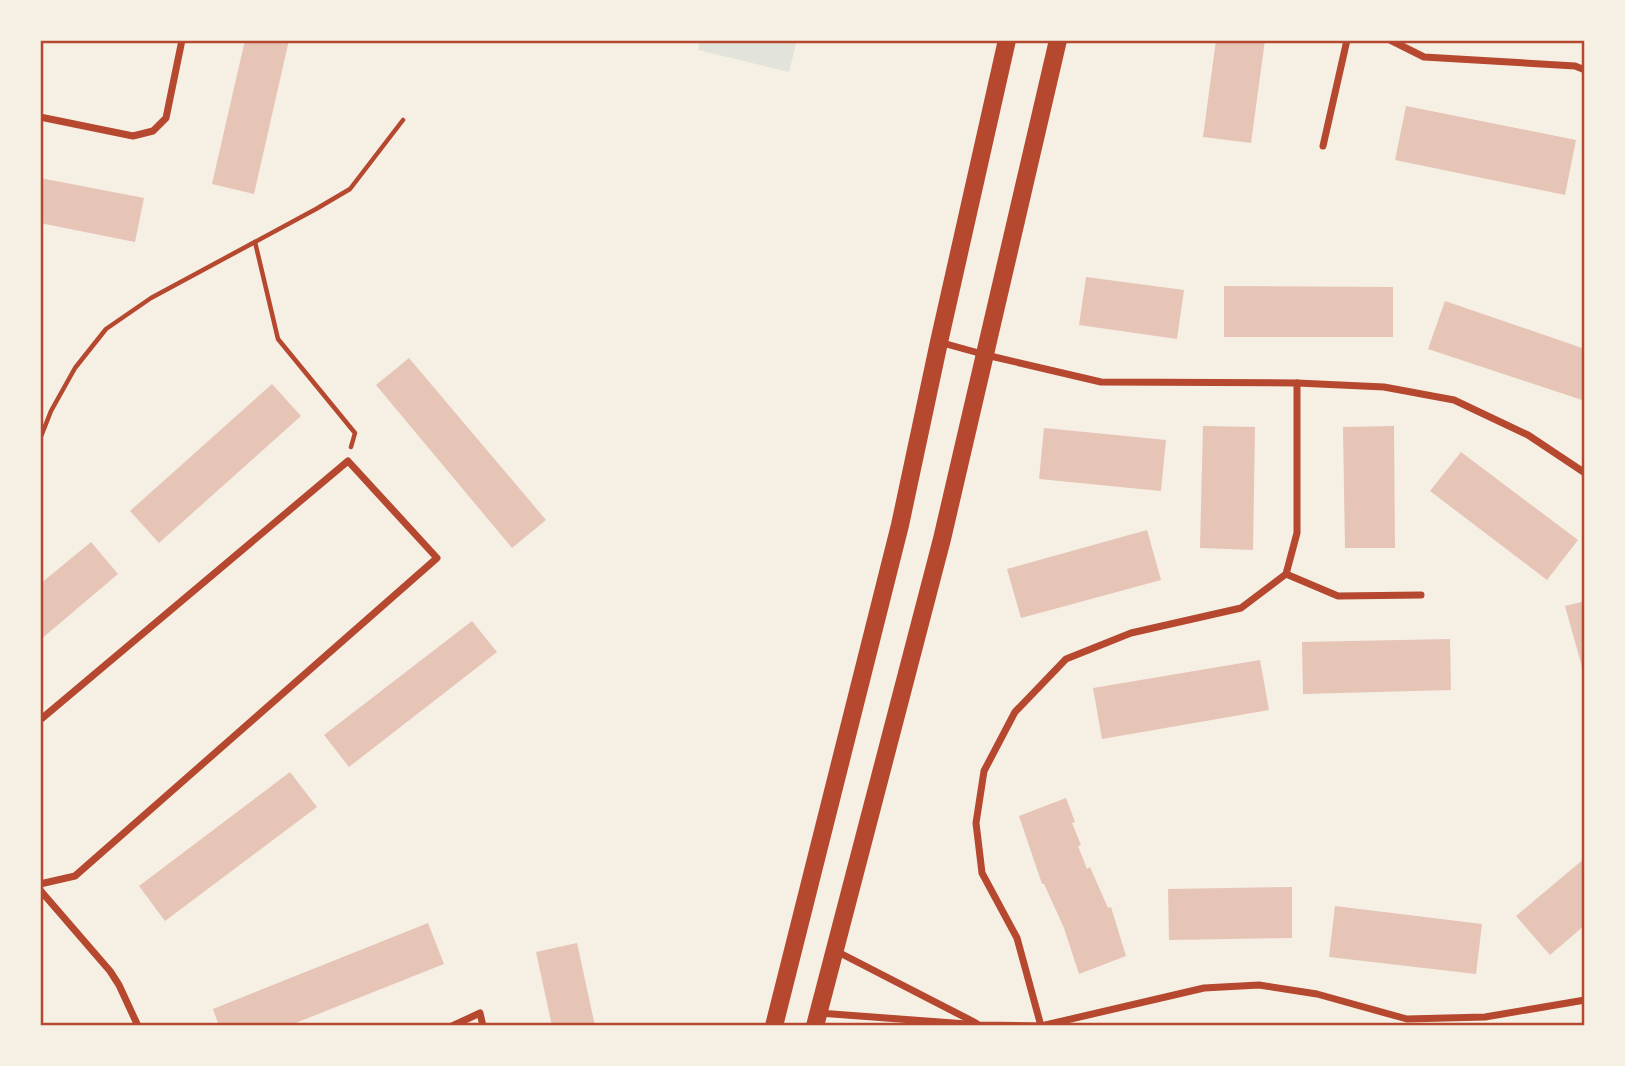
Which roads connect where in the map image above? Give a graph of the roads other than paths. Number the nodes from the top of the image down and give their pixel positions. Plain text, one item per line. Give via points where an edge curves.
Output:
1 (182, 40) edge
2 (1007, 40) edge
3 (1058, 40) edge
4 (1347, 40) edge
5 (1390, 40) edge
6 (1585, 70) edge
7 (40, 117) edge
8 (1322, 146) dead end
9 (939, 342) junction
10 (986, 355) junction
11 (1297, 383) junction
12 (1585, 473) edge
13 (1286, 574) junction
14 (1421, 594) dead end
15 (40, 720) edge
16 (40, 884) edge
17 (40, 890) edge
18 (836, 951) junction
19 (1585, 1000) edge
20 (817, 1020) edge
21 (980, 1025) edge
22 (138, 1026) edge
23 (452, 1026) edge
24 (483, 1026) edge
25 (774, 1026) edge
26 (1041, 1026) edge

1 - 7 street via 166,118 153,131 133,136
2 - 9 main road
3 - 10 main road
4 - 8 street
5 - 6 street via 1424,57
9 - 10 street
9 - 25 main road via 897,537
10 - 11 street via 1101,382
10 - 18 main road
11 - 12 street via 1384,387 1454,400 1528,435
11 - 13 street via 1297,533
13 - 14 street via 1338,596
13 - 26 street via 1241,608 1131,634 1066,659 1015,712 984,771 976,823 982,873 1017,938
15 - 16 street via 348,461 437,558 75,876
17 - 22 street via 110,971
18 - 20 main road
18 - 21 street
19 - 26 street via 1485,1017 1407,1019 1317,994 1259,985 1204,988
20 - 21 street
21 - 26 street
23 - 24 street via 480,1013

